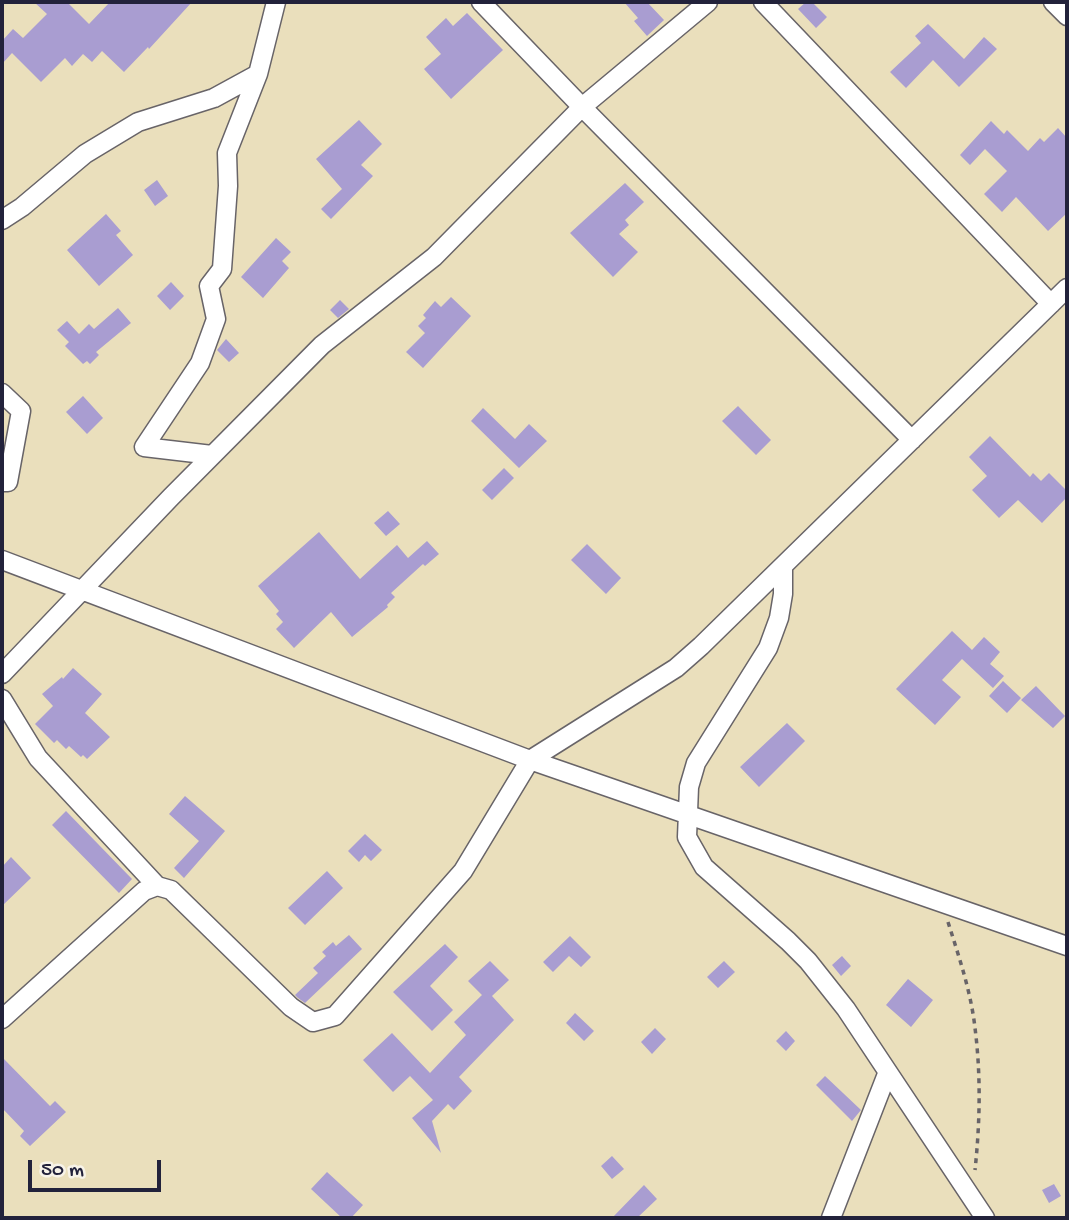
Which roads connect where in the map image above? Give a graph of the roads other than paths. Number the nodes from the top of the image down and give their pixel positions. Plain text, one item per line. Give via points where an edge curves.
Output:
1 (275, 2) edge
2 (481, 2) edge
3 (708, 2) edge
4 (763, 2) edge
5 (1053, 2) edge
6 (1067, 16) edge
7 (258, 74) junction
8 (582, 107) junction
9 (2, 220) edge
10 (1067, 288) edge
11 (1051, 304) junction
12 (2, 393) edge
13 (912, 440) junction
14 (212, 455) junction
15 (2, 482) edge
16 (2, 560) edge
17 (783, 566) junction
18 (81, 589) junction
19 (2, 674) edge
20 (2, 699) edge
21 (530, 760) junction
22 (686, 814) junction
23 (157, 886) junction
24 (1067, 946) edge
25 (2, 1019) edge
26 (887, 1074) junction
27 (831, 1218) edge
28 (985, 1218) edge

1 - 7 street
2 - 8 street
3 - 8 street
4 - 11 street
5 - 6 street
7 - 9 street via 214,99 138,122 85,154
7 - 14 street via 227,153 222,269 209,286 216,319 200,363 144,447
8 - 13 street
8 - 14 street via 434,257 322,345
10 - 11 street
11 - 13 street
12 - 15 street via 21,411 8,482
13 - 17 street
14 - 18 street
16 - 18 street
17 - 21 street via 676,668
17 - 22 street via 779,618 768,648 696,763
18 - 19 street
18 - 21 street
20 - 23 street via 38,758
21 - 22 street
21 - 23 street via 463,871 335,1016 313,1023 291,1007 171,890
22 - 24 street
22 - 26 street via 687,837 704,867 808,961 846,1009
23 - 25 street via 144,891
26 - 27 street
26 - 28 street

